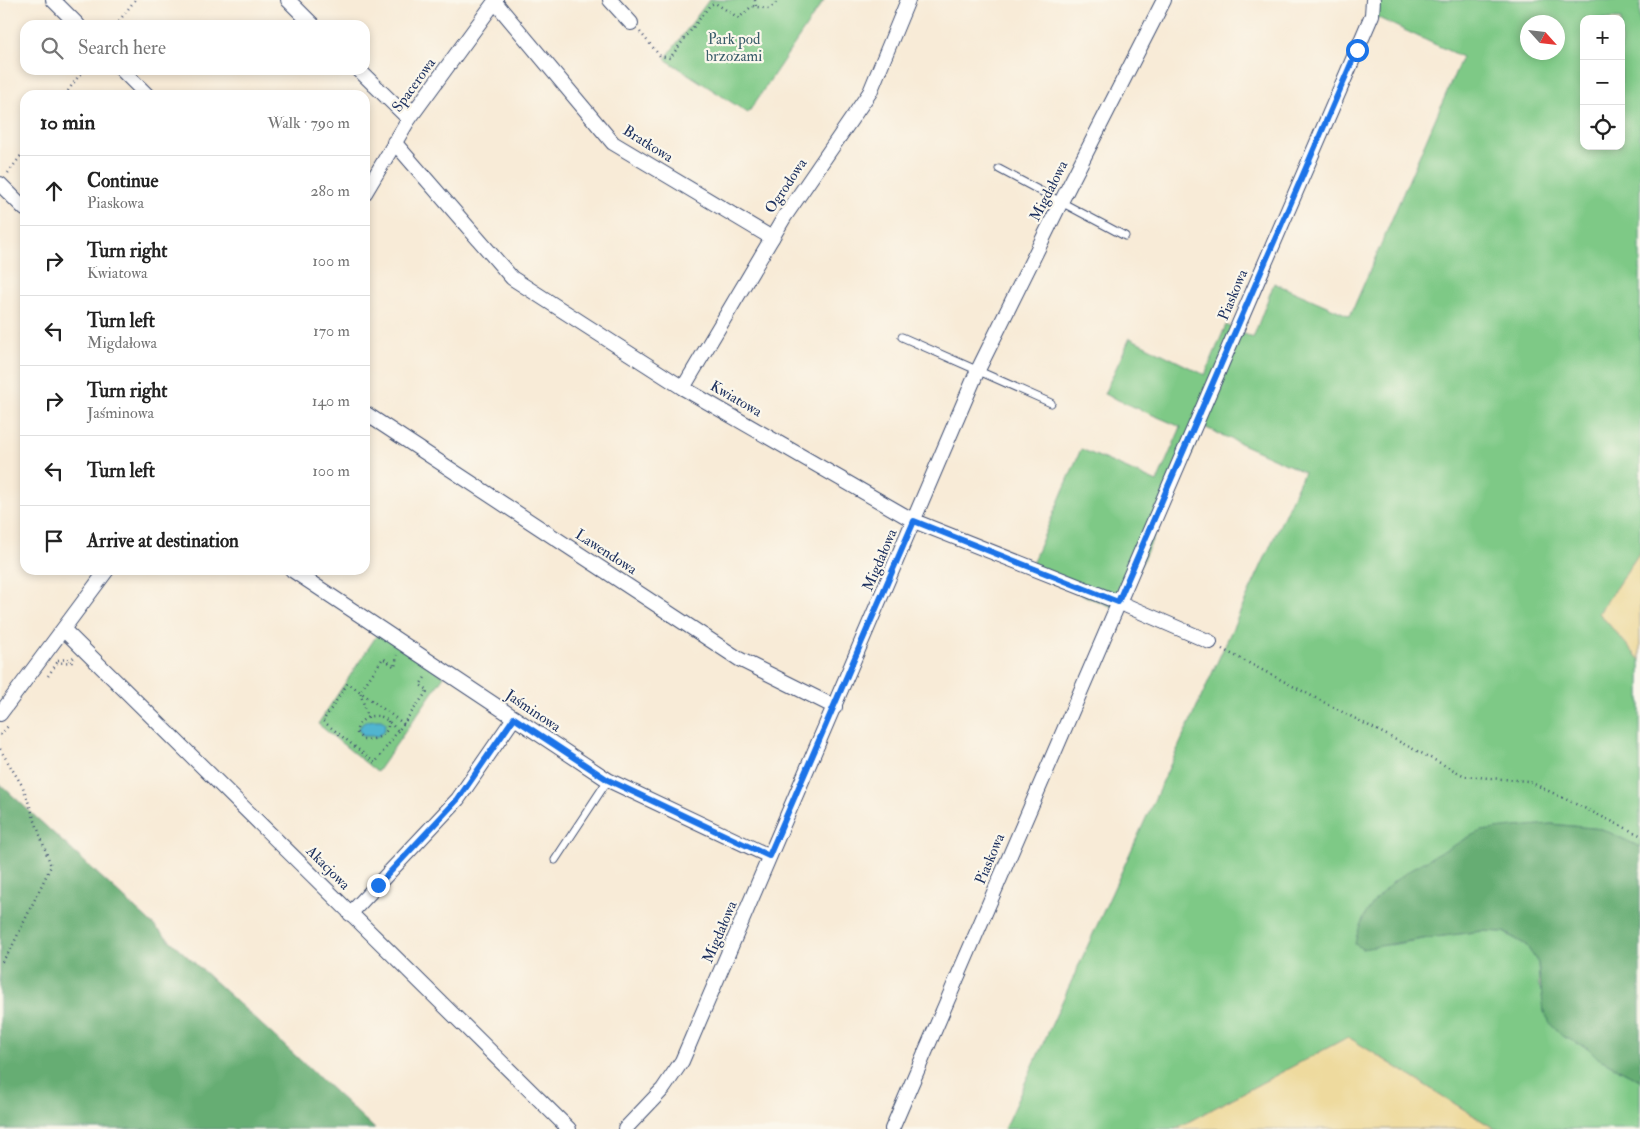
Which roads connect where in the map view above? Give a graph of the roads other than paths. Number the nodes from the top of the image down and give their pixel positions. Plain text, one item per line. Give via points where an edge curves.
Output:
1 (53, 0) edge
2 (288, 0) edge
3 (610, 0) edge
4 (908, 0) edge
5 (1164, 0) edge
6 (1374, 0) edge
7 (495, 1) edge
8 (73, 20) edge
9 (308, 20) edge
10 (631, 23) road end
11 (127, 75) edge
12 (364, 75) edge
13 (142, 90) edge
14 (409, 118) junction
15 (394, 142) junction
16 (999, 169) dead end
17 (0, 184) edge
18 (370, 184) edge
19 (1061, 202) junction
20 (20, 204) edge
21 (1125, 236) dead end
22 (772, 238) junction
23 (902, 337) dead end
24 (978, 370) junction
25 (683, 388) junction
26 (1051, 403) dead end
27 (370, 416) edge
28 (914, 521) junction
29 (103, 575) edge
30 (300, 575) edge
31 (1118, 602) junction
32 (64, 630) junction
33 (1210, 642) road end
34 (835, 707) junction
35 (514, 718) junction
36 (4, 720) edge
37 (608, 780) junction
38 (769, 856) junction
39 (554, 860) dead end
40 (350, 914) junction
41 (569, 1129) edge
42 (625, 1129) edge
43 (892, 1129) edge

1 - 8 street
2 - 9 street
3 - 10 street
4 - 22 street, Ogrodowa via 870,92
5 - 19 street, Migdałowa
6 - 31 street, Piaskowa via 1372,15
7 - 14 street, Spacerowa
7 - 22 street, Bratkowa via 613,143
11 - 13 street
12 - 14 street
14 - 15 street, Spacerowa
15 - 18 street, Spacerowa
15 - 25 street, Kwiatowa via 512,278
16 - 19 lane
17 - 20 street
19 - 21 lane
19 - 24 street, Migdałowa
22 - 25 street, Ogrodowa
23 - 24 lane
24 - 26 lane
24 - 28 street, Migdałowa
25 - 28 street, Kwiatowa
27 - 34 street, Lawendowa via 739,659
28 - 31 street, Kwiatowa
28 - 34 street, Migdałowa
29 - 32 street
30 - 35 street, Jaśminowa
31 - 33 street
31 - 43 street, Piaskowa
32 - 36 street
32 - 40 street, Akacjowa
34 - 38 street, Migdałowa
35 - 37 street, Jaśminowa
35 - 40 street via 458,799
37 - 38 street, Jaśminowa
37 - 39 lane
38 - 42 street, Migdałowa via 682,1061 663,1089
40 - 41 street, Akacjowa

